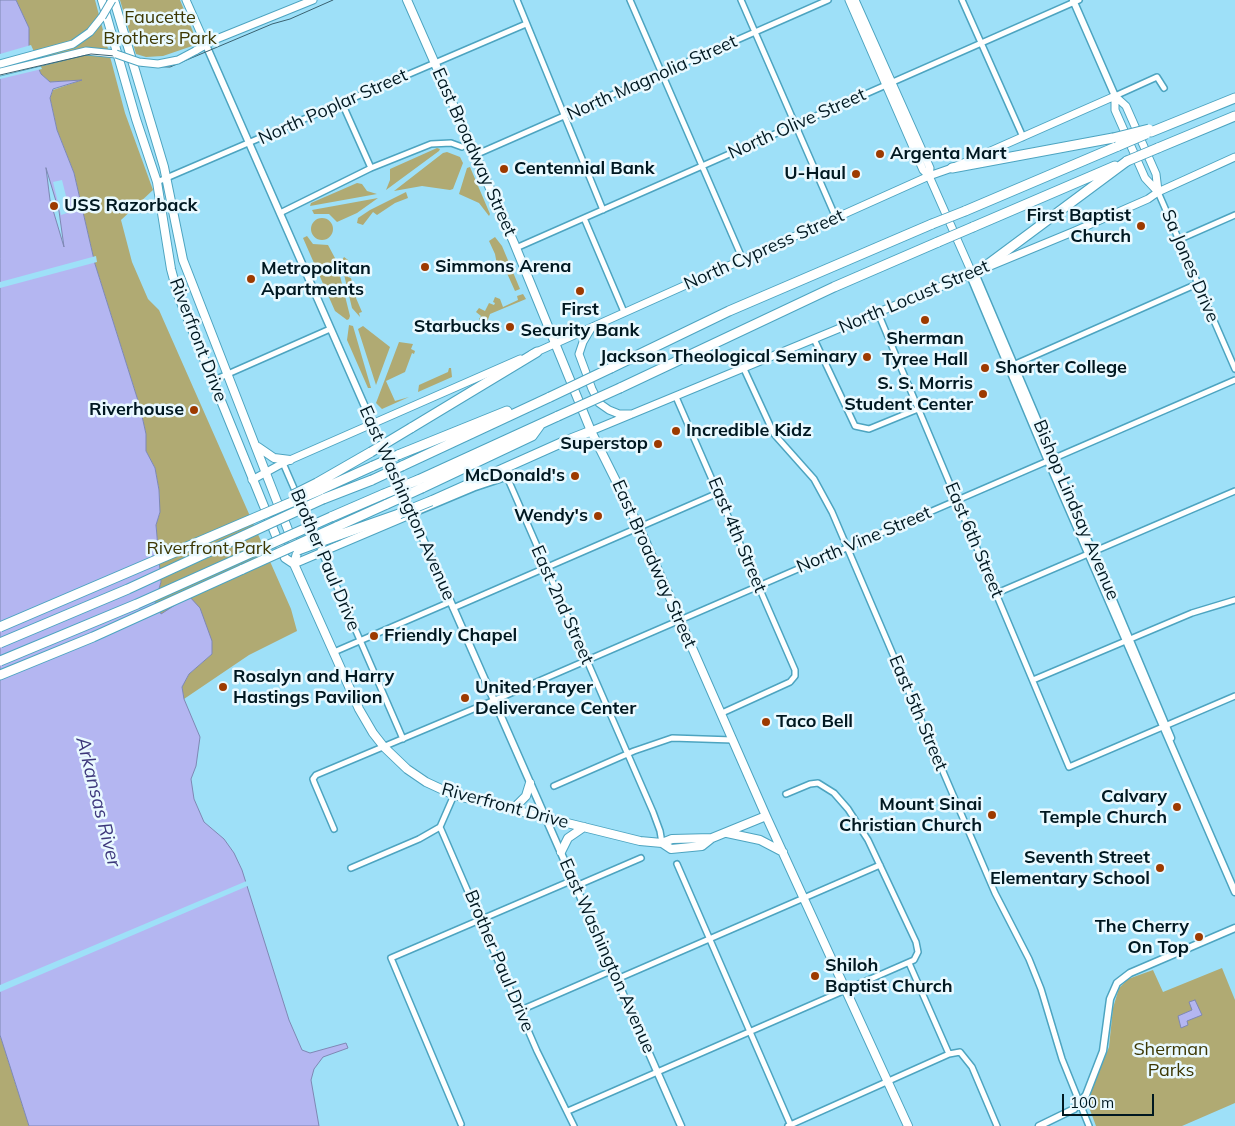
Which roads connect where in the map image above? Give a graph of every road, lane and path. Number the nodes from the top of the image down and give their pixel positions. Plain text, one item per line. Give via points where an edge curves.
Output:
1 (102, 0) edge
2 (113, 0) edge
3 (186, 0) edge
4 (313, 0) edge
5 (407, 0) edge
6 (517, 0) edge
7 (630, 0) edge
8 (741, 0) edge
9 (828, 0) edge
10 (849, 0) edge
11 (855, 0) edge
12 (962, 0) edge
13 (1075, 1) edge
14 (526, 24) junction
15 (755, 32) junction
16 (981, 43) junction
17 (206, 45) junction
18 (434, 62) junction
19 (0, 64) edge
20 (0, 72) edge
21 (663, 73) junction
22 (889, 84) junction
23 (1164, 88) dead end
24 (1115, 96) junction
25 (1235, 98) edge
26 (342, 103) junction
27 (565, 116) junction
28 (1235, 116) edge
29 (795, 125) junction
30 (1023, 137) junction
31 (1116, 142) junction
32 (249, 143) junction
33 (462, 147) dead end
34 (475, 155) junction
35 (1235, 157) edge
36 (1127, 162) junction
37 (702, 166) junction
38 (370, 168) junction
39 (952, 168) junction
40 (929, 176) junction
41 (166, 178) junction
42 (157, 182) junction
43 (1158, 192) junction
44 (604, 210) junction
45 (280, 213) junction
46 (1235, 215) edge
47 (584, 218) junction
48 (836, 218) junction
49 (1178, 240) junction
50 (516, 248) junction
51 (743, 260) junction
52 (983, 268) junction
53 (972, 273) junction
54 (1197, 284) junction
55 (624, 312) junction
56 (878, 313) junction
57 (592, 327) junction
58 (330, 328) junction
59 (814, 339) junction
60 (555, 344) junction
61 (537, 352) junction
62 (1011, 366) junction
63 (744, 369) junction
64 (1235, 369) edge
65 (228, 374) junction
66 (1235, 380) edge
67 (212, 382) junction
68 (550, 397) junction
69 (676, 397) junction
70 (918, 409) junction
71 (634, 414) junction
72 (372, 423) junction
73 (591, 431) junction
74 (256, 444) junction
75 (1051, 459) junction
76 (287, 461) junction
77 (267, 471) junction
78 (252, 480) junction
79 (420, 484) junction
80 (319, 486) junction
81 (1235, 491) edge
82 (718, 493) junction
83 (957, 500) junction
84 (412, 514) junction
85 (639, 527) junction
86 (337, 531) junction
87 (848, 548) junction
88 (321, 553) junction
89 (1091, 553) junction
90 (294, 564) junction
91 (546, 568) junction
92 (758, 586) junction
93 (997, 593) junction
94 (1235, 600) edge
95 (452, 605) junction
96 (680, 620) junction
97 (0, 627) edge
98 (1128, 640) junction
99 (360, 641) junction
100 (0, 643) edge
101 (334, 652) junction
102 (0, 661) edge
103 (587, 661) junction
104 (0, 675) edge
105 (1033, 680) junction
106 (1235, 696) edge
107 (494, 700) junction
108 (722, 714) junction
109 (1164, 726) junction
110 (404, 739) junction
111 (733, 740) junction
112 (384, 747) junction
113 (627, 754) junction
114 (530, 783) junction
115 (554, 786) dead end
116 (786, 794) dead end
117 (454, 795) junction
118 (512, 810) junction
119 (766, 816) junction
120 (546, 818) junction
121 (440, 827) junction
122 (584, 827) junction
123 (334, 829) dead end
124 (727, 833) junction
125 (662, 843) junction
126 (561, 852) junction
127 (783, 852) junction
128 (641, 858) dead end
129 (677, 864) dead end
130 (880, 865) junction
131 (351, 868) dead end
132 (574, 883) junction
133 (1235, 892) edge
134 (804, 899) junction
135 (481, 919) junction
136 (1235, 928) edge
137 (710, 940) junction
138 (908, 963) junction
139 (613, 970) junction
140 (617, 979) junction
141 (848, 990) junction
142 (521, 1010) junction
143 (750, 1033) junction
144 (949, 1054) junction
145 (658, 1072) junction
146 (889, 1082) junction
147 (1080, 1104) junction
148 (568, 1111) junction
149 (461, 1124) dead end
150 (574, 1126) edge
151 (681, 1126) edge
152 (790, 1126) edge
153 (908, 1126) edge
154 (997, 1126) edge
155 (1038, 1126) edge
156 (1089, 1126) edge

1 - 42 main road, Riverfront Drive
2 - 19 main road, bridge via 97,25 74,44
2 - 41 main road
3 - 17 main road
4 - 17 main road
5 - 18 main road, East Broadway Street
6 - 14 street
7 - 21 street
8 - 15 street
9 - 15 street, North Magnolia Street
10 - 22 main road, Bishop Lindsay Avenue
11 - 22 main road, Bishop Lindsay Avenue
12 - 16 street
13 - 16 street, North Olive Street
13 - 24 street, Sa Jones Drive
14 - 18 street, North Poplar Street
14 - 27 street
15 - 21 street, North Magnolia Street
15 - 29 street
16 - 22 street, North Olive Street
16 - 30 street
17 - 20 main road, bridge via 178,60 158,64 139,62 110,52 86,51
17 - 32 street, East Washington Avenue
18 - 26 street, North Poplar Street
18 - 34 main road, East Broadway Street
21 - 27 street, North Magnolia Street
21 - 37 street
22 - 29 street, North Olive Street
22 - 40 main road, Bishop Lindsay Avenue via 930,168
23 - 24 street, North Cypress Street via 1157,77
24 - 30 main road, North Cypress Street
24 - 43 main road, Sa Jones Drive via 1116,110 1145,178
24 - 43 main road, Sa Jones Drive via 1126,106 1156,174
25 - 31 highway, bridge
26 - 32 street, North Poplar Street
26 - 38 street
27 - 34 street, North Magnolia Street
27 - 44 street
28 - 36 highway, bridge
29 - 37 street, North Olive Street
29 - 48 street
30 - 39 main road, North Cypress Street
31 - 39 highway
31 - 68 highway, bridge via 965,211 729,310
32 - 41 street, North Poplar Street
32 - 45 street, East Washington Avenue
33 - 38 street via 451,143 431,144
34 - 50 main road, East Broadway Street
35 - 43 main road, North Locust Street
36 - 52 highway
36 - 79 highway, bridge via 826,291 540,424
37 - 44 street, North Olive Street
37 - 51 street
38 - 45 street
39 - 40 main road, North Cypress Street
40 - 48 main road, North Cypress Street
40 - 53 main road, Bishop Lindsay Avenue
41 - 42 street, North Poplar Street
41 - 65 main road via 186,271
42 - 67 main road, Riverfront Drive via 175,285
43 - 49 street, Sa Jones Drive
43 - 52 main road, North Locust Street
44 - 47 street, North Olive Street
45 - 58 street, East Washington Avenue
46 - 49 street
47 - 50 street, North Olive Street
47 - 55 street
48 - 51 main road, North Cypress Street
49 - 54 street, Sa Jones Drive
50 - 60 main road, East Broadway Street
51 - 55 main road, North Cypress Street
52 - 53 main road, North Locust Street
53 - 56 main road, North Locust Street
53 - 62 street, Bishop Lindsay Avenue
54 - 62 street
54 - 64 street, Sa Jones Drive
55 - 57 main road, North Cypress Street
56 - 59 main road, North Locust Street
56 - 70 street, East 6th Street
57 - 60 main road, North Cypress Street
57 - 71 main road via 579,354 592,389 599,403 609,410
58 - 65 street
58 - 72 street, East Washington Avenue
59 - 63 main road, North Locust Street
59 - 70 street via 852,422 859,428 867,430
60 - 61 main road, North Cypress Street
60 - 73 main road, East Broadway Street
61 - 72 main road, North Cypress Street
61 - 80 highway, bridge
62 - 75 street, Bishop Lindsay Avenue
63 - 69 main road, North Locust Street
63 - 87 street, East 5th Street via 774,434 823,492
65 - 67 street
65 - 74 main road, Riverfront Drive
66 - 75 street, North Vine Street
67 - 78 main road, Riverfront Drive
68 - 80 highway, bridge via 516,407
68 - 100 highway, bridge via 372,480
69 - 71 main road, North Locust Street
69 - 82 street, East 4th Street
70 - 83 street, East 6th Street
71 - 73 main road, North Locust Street
72 - 76 main road, North Cypress Street
72 - 84 street, East Washington Avenue
73 - 85 main road, East Broadway Street
73 - 86 highway, bridge via 399,514
74 - 76 main road via 266,455
74 - 77 main road, Riverfront Drive
75 - 83 street, North Vine Street
75 - 89 street, Bishop Lindsay Avenue
76 - 77 main road, North Cypress Street
76 - 88 street, Brother Paul Drive
77 - 78 main road, North Cypress Street
77 - 90 main road, Riverfront Drive via 297,552
78 - 90 main road, Riverfront Drive via 285,558
79 - 86 highway, bridge
79 - 102 highway, bridge via 384,494
80 - 97 highway, bridge
81 - 89 street
82 - 85 street
82 - 92 street, East 4th Street
83 - 87 street, North Vine Street
83 - 93 street, East 6th Street
84 - 88 main road
84 - 91 street, East 2nd Street via 507,477
84 - 95 street, East Washington Avenue
85 - 91 street
85 - 96 main road, East Broadway Street
86 - 104 highway, bridge
87 - 92 street, North Vine Street
87 - 147 street, East 5th Street via 995,892 1029,959
88 - 90 main road
88 - 99 street, Brother Paul Drive
89 - 93 street
89 - 98 street, Bishop Lindsay Avenue
90 - 101 main road, Riverfront Drive
91 - 95 street
91 - 103 street, East 2nd Street
92 - 96 street, North Vine Street
92 - 108 street, East 4th Street via 795,673 790,682
93 - 105 street, East 6th Street
94 - 98 street via 1192,613
95 - 99 street
95 - 107 street, East Washington Avenue
96 - 103 street, North Vine Street
96 - 108 main road, East Broadway Street
98 - 105 street
98 - 109 street, Bishop Lindsay Avenue
99 - 101 street
99 - 110 street, Brother Paul Drive
101 - 112 main road, Riverfront Drive via 362,715
103 - 107 street, North Vine Street
103 - 113 street, East 2nd Street
105 - 109 street, East 6th Street via 1070,767
106 - 109 street
107 - 110 street, North Vine Street
107 - 114 street, East Washington Avenue
108 - 111 main road, East Broadway Street
109 - 133 street, Bishop Lindsay Avenue
110 - 112 street, North Vine Street
111 - 113 street via 672,738
111 - 119 main road, East Broadway Street
112 - 117 main road, Riverfront Drive via 416,776
112 - 123 street, North Vine Street via 313,779
113 - 115 street
113 - 125 street, East 2nd Street via 653,812
114 - 118 main road via 526,796
114 - 120 street, East Washington Avenue
116 - 130 street via 810,784 824,785 843,803 862,829
117 - 118 main road, Riverfront Drive
117 - 121 street
118 - 120 main road, Riverfront Drive
119 - 124 main road, Riverfront Drive
119 - 127 main road, East Broadway Street
120 - 122 main road, Riverfront Drive
120 - 126 street, East Washington Avenue
121 - 131 street
121 - 135 street, Brother Paul Drive
122 - 125 main road, Riverfront Drive
122 - 126 main road via 568,838
124 - 125 main road, Riverfront Drive via 712,838 672,839
124 - 127 main road via 760,840
126 - 132 street, East Washington Avenue
127 - 134 main road, East Broadway Street
128 - 132 street
129 - 137 street
130 - 134 street
130 - 138 street via 918,947 918,956
132 - 135 street
132 - 139 street, East Washington Avenue
134 - 137 street
134 - 141 main road, East Broadway Street
135 - 142 street, Brother Paul Drive
135 - 149 street via 391,958
136 - 147 street via 1121,979 1110,999 1103,1051 1091,1085
137 - 140 street
137 - 143 street
138 - 141 street
138 - 144 street
139 - 140 street, East Washington Avenue
139 - 142 street
140 - 145 street, East Washington Avenue
141 - 143 street
141 - 146 main road, East Broadway Street
142 - 148 street, Brother Paul Drive via 537,1051
143 - 145 street
143 - 152 street
144 - 146 street
144 - 154 street via 960,1052 968,1059
145 - 148 street
145 - 151 street, East Washington Avenue
146 - 152 street
146 - 153 main road, East Broadway Street
147 - 155 street via 1069,1113
147 - 156 street, East 5th Street
148 - 150 street, Brother Paul Drive

